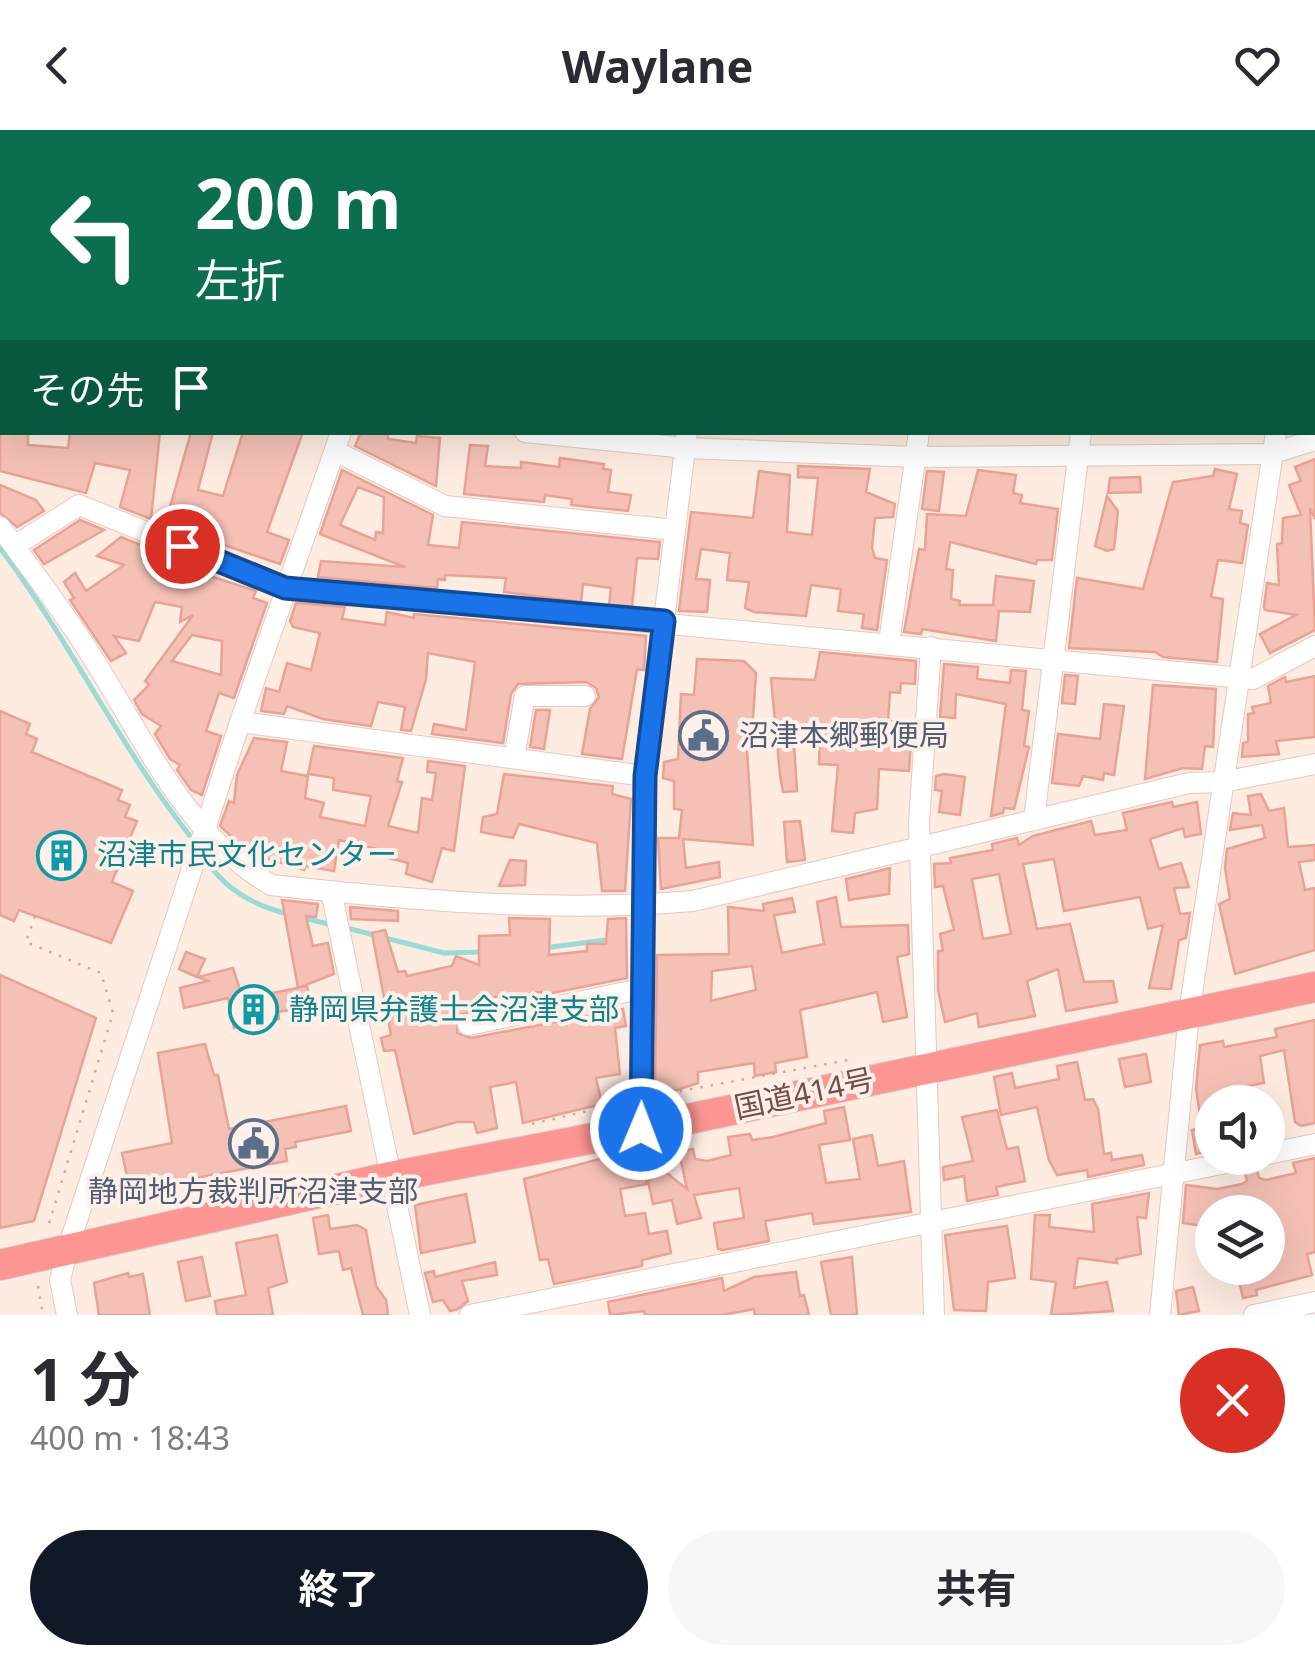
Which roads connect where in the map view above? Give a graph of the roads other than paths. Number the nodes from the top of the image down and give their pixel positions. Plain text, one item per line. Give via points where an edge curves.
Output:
1 (585, 435) edge
2 (919, 435) edge
3 (1275, 435) edge
4 (686, 440) edge
5 (1315, 440) edge
6 (338, 442) edge
7 (1081, 443) edge
8 (1270, 454) junction
9 (916, 457) junction
10 (0, 527) edge
11 (675, 530) junction
12 (16, 545) junction
13 (285, 588) junction
14 (664, 621) junction
15 (888, 643) junction
16 (1315, 646) edge
17 (932, 647) junction
18 (1055, 659) junction
19 (1239, 678) junction
20 (585, 696) dead end
21 (240, 722) junction
22 (514, 757) junction
23 (1315, 764) edge
24 (645, 776) junction
25 (1222, 782) junction
26 (1034, 818) junction
27 (205, 831) junction
28 (920, 844) junction
29 (331, 891) junction
30 (641, 906) junction
31 (1315, 986) edge
32 (640, 989) junction
33 (1188, 1013) junction
34 (468, 1025) dead end
35 (924, 1068) junction
36 (641, 1129) junction
37 (1315, 1144) edge
38 (1285, 1150) edge
39 (1195, 1169) edge
40 (1172, 1173) junction
41 (390, 1177) junction
42 (932, 1221) junction
43 (56, 1244) junction
44 (0, 1264) edge
45 (1315, 1302) edge
46 (67, 1315) edge
47 (420, 1315) edge
48 (470, 1315) edge
49 (934, 1315) edge
50 (1160, 1315) edge
51 (1254, 1315) edge

1 - 4 street
2 - 9 street
3 - 8 street
4 - 9 street
4 - 11 street
5 - 8 street
6 - 11 street via 445,506
6 - 13 street
7 - 8 street
7 - 9 street
7 - 18 street
8 - 19 street
9 - 15 street
10 - 12 street
11 - 14 street
12 - 13 street via 78,505
12 - 27 street
13 - 14 street
13 - 21 street
14 - 15 street
14 - 24 street
15 - 17 street
16 - 19 street via 1253,679
17 - 18 street
17 - 28 street
18 - 19 street
18 - 26 street
19 - 25 street
20 - 22 street via 525,696
21 - 22 street
21 - 27 street
22 - 24 street
23 - 25 street
24 - 30 street
25 - 26 street via 1189,783
25 - 33 street
26 - 28 street
27 - 29 street via 240,867 271,885
27 - 43 street
28 - 30 street via 693,901
28 - 35 street
29 - 30 street
29 - 41 street
30 - 32 street
31 - 33 highway, 国道414号
32 - 34 street
32 - 36 street
33 - 35 highway, 国道414号
33 - 40 street
35 - 36 highway, 国道414号
35 - 42 street
36 - 41 highway, 国道414号
37 - 38 street
39 - 40 street
40 - 42 street
40 - 50 street
41 - 43 highway, 国道414号
41 - 47 street
42 - 48 street
42 - 49 street
43 - 44 highway, 国道414号
43 - 46 street
45 - 51 street

